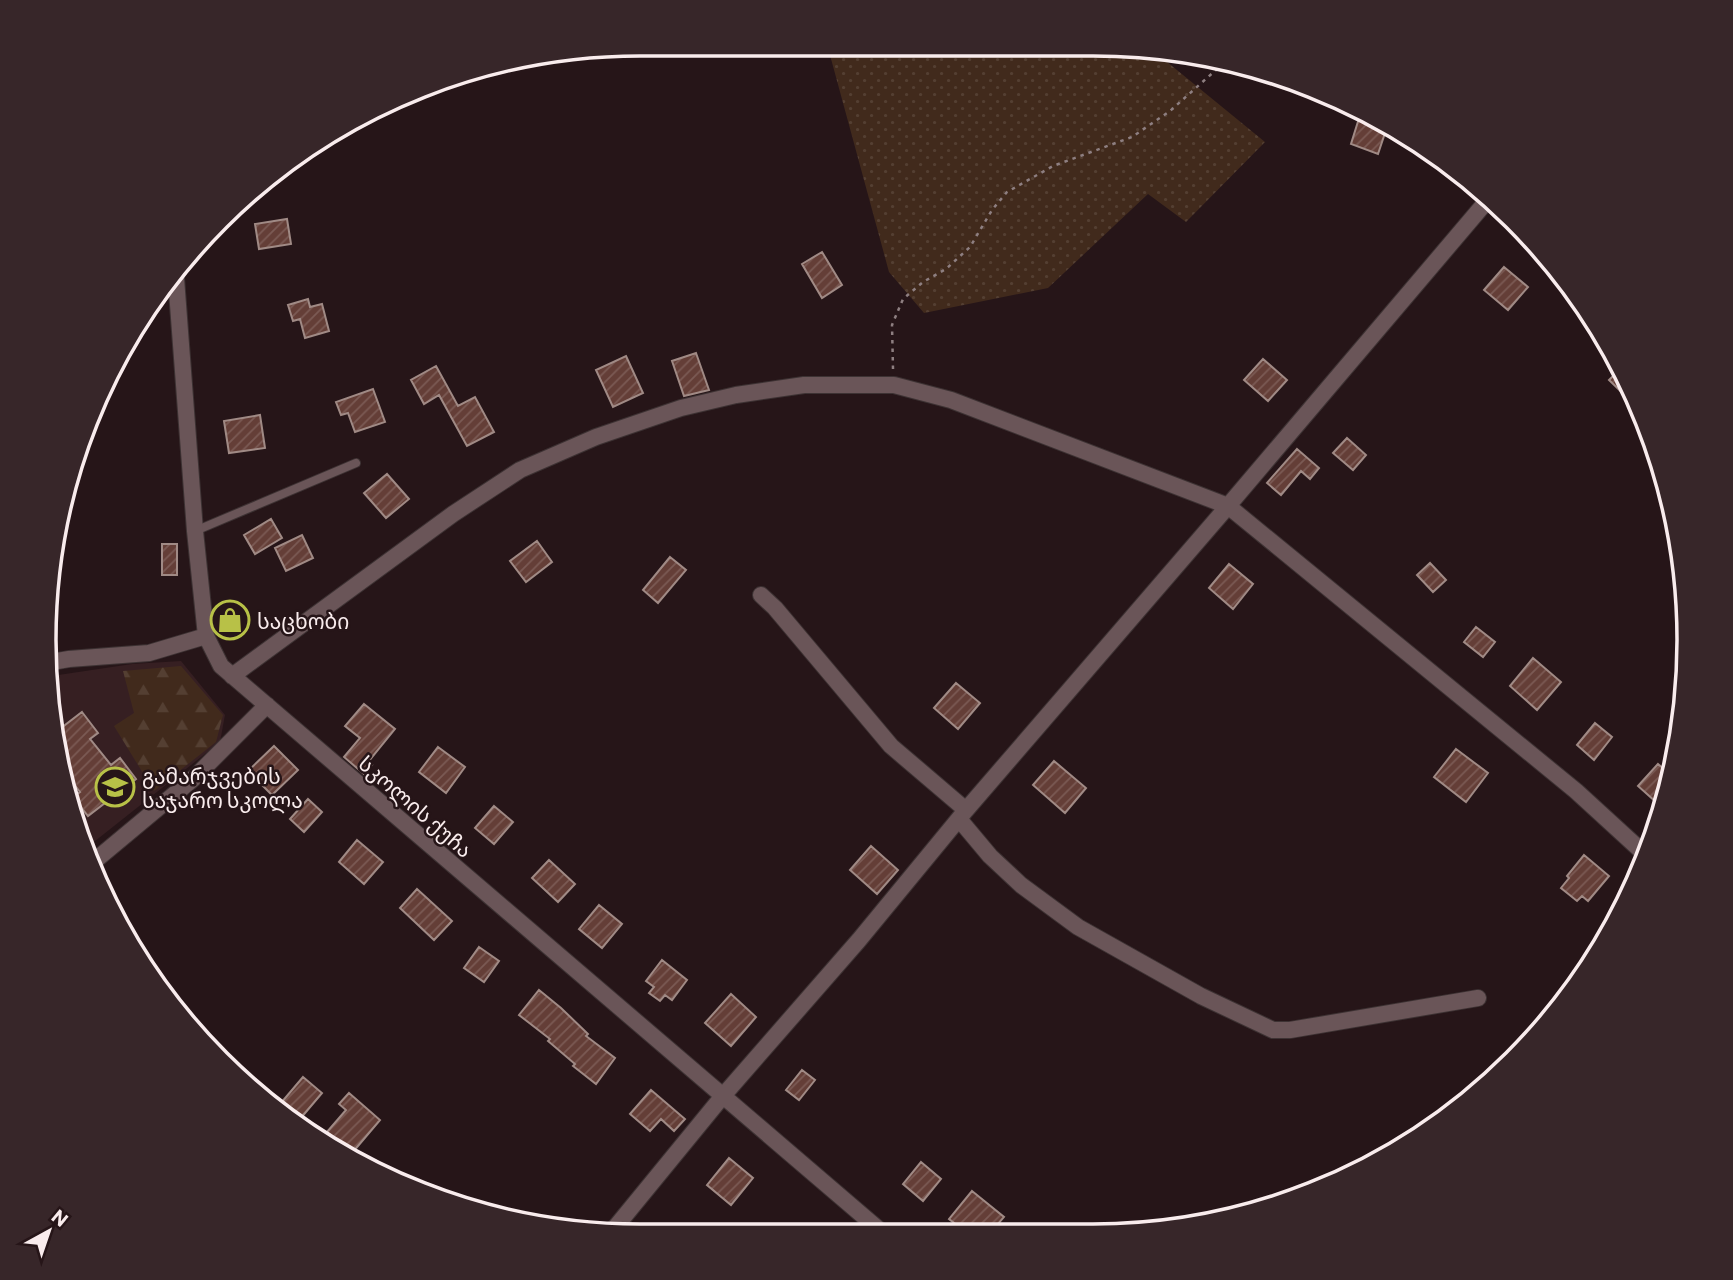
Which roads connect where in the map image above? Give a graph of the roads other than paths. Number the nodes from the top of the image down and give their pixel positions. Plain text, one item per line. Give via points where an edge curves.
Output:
1 (1483, 206) edge
2 (177, 285) edge
3 (356, 463) dead end
4 (1228, 506) junction
5 (195, 531) junction
6 (761, 595) dead end
7 (206, 636) junction
8 (57, 661) edge
9 (232, 676) junction
10 (267, 705) junction
11 (962, 815) junction
12 (1638, 848) edge
13 (98, 858) edge
14 (1478, 998) dead end
15 (722, 1097) junction
16 (618, 1223) edge
17 (872, 1224) edge

1 - 4 street
2 - 5 street, სკოლის ქუჩა
3 - 5 lane
4 - 9 street via 951,400 894,385 804,385 736,395 596,437 520,470
4 - 11 street
4 - 12 street via 1576,791
5 - 7 street, სკოლის ქუჩა
6 - 11 street via 891,746
7 - 8 street via 149,653
7 - 9 street, სკოლის ქუჩა via 221,666
9 - 10 street, სკოლის ქუჩა
10 - 13 street via 194,778
10 - 15 street, სკოლის ქუჩა
11 - 14 street via 990,856 1053,911 1201,996 1273,1030
11 - 15 street
15 - 16 street
15 - 17 street, სკოლის ქუჩა

